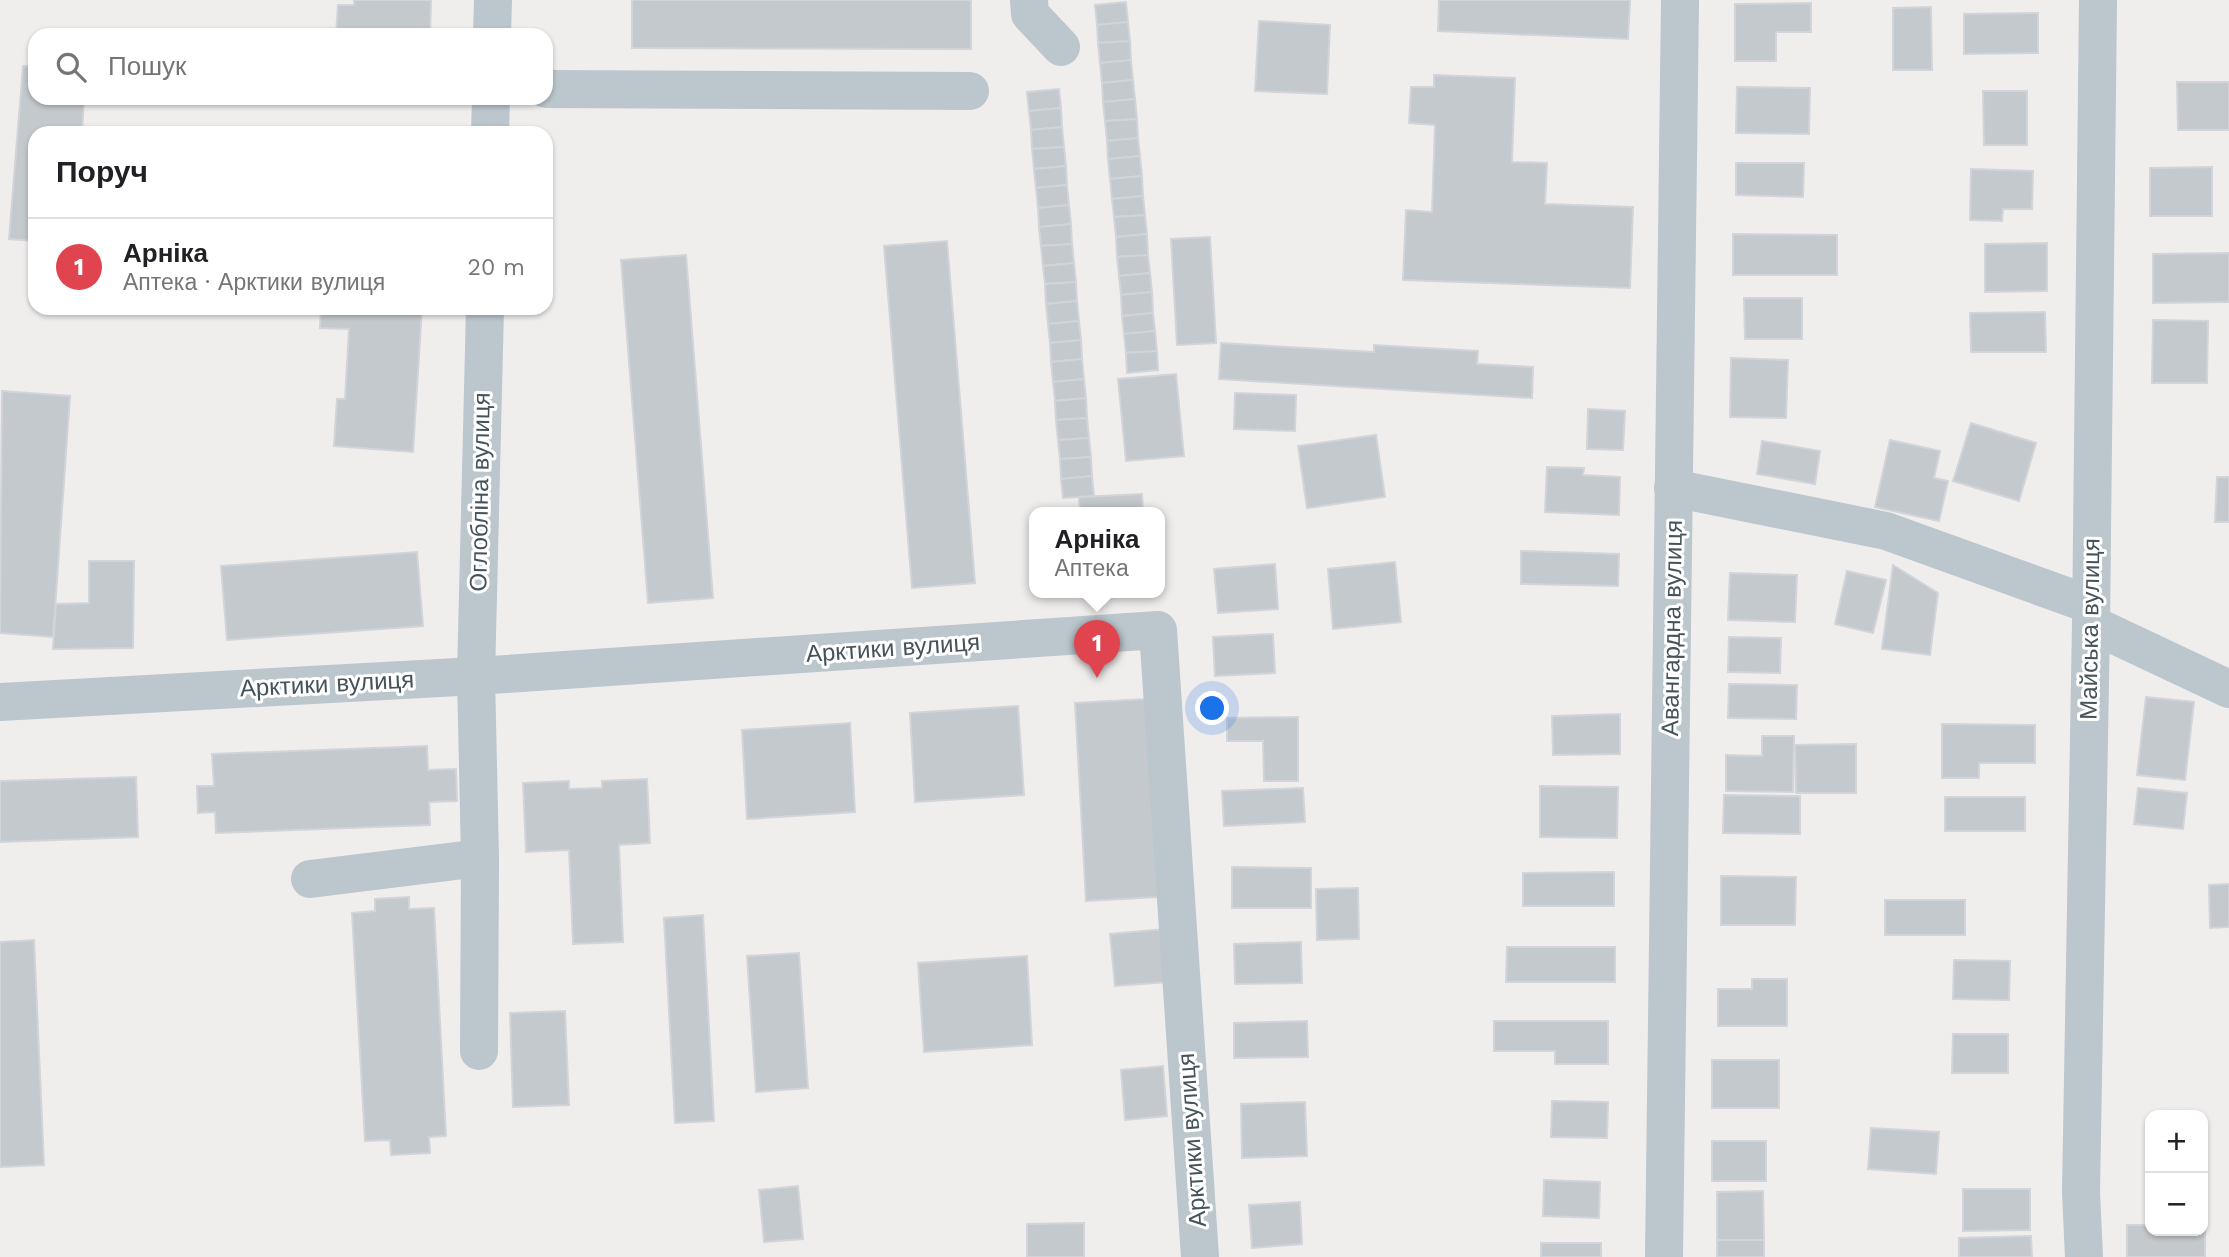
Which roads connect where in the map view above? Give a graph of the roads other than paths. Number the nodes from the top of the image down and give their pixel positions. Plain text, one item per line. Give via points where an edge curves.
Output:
1 (493, 0) edge
2 (1029, 0) edge
3 (1680, 0) edge
4 (2098, 0) edge
5 (492, 28) edge
6 (1061, 47) dead end
7 (553, 89) edge
8 (970, 91) dead end
9 (491, 105) edge
10 (490, 126) edge
11 (485, 315) edge
12 (1674, 488) junction
13 (2091, 615) junction
14 (476, 676) junction
15 (2229, 689) edge
16 (0, 702) edge
17 (480, 859) junction
18 (310, 879) dead end
19 (479, 1051) dead end
20 (1200, 1257) edge
21 (1664, 1257) edge
22 (2084, 1257) edge

1 - 5 street
2 - 6 street via 1030,14
3 - 12 street, Авангардна вулиця
4 - 13 street, Майська вулиця
7 - 8 street
9 - 10 street
11 - 14 street, Оглобліна вулиця
12 - 13 street via 1886,531
12 - 21 street, Авангардна вулиця
13 - 15 street
13 - 22 street, Майська вулиця via 2081,1192
14 - 16 street, Арктики вулиця
14 - 17 street, Оглобліна вулиця
14 - 20 street, Арктики вулиця via 1158,630
17 - 18 street
17 - 19 street, Оглобліна вулиця

